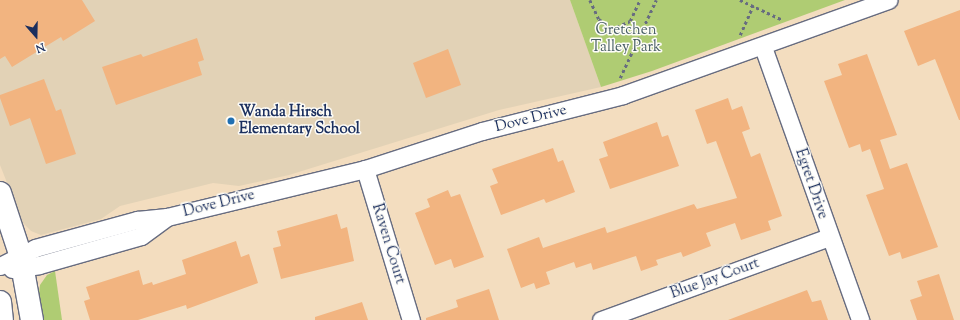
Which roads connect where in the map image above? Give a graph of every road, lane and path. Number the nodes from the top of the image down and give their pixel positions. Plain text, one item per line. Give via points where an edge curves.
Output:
1 (590, 0) edge
2 (640, 0) edge
3 (656, 0) edge
4 (740, 0) edge
5 (888, 0) edge
6 (753, 6) junction
7 (790, 37) junction
8 (763, 47) junction
9 (746, 52) junction
10 (619, 79) dead end
11 (365, 168) junction
12 (0, 193) edge
13 (829, 237) junction
14 (22, 261) junction
15 (0, 266) edge
16 (0, 269) edge
17 (0, 302) edge
18 (2, 320) edge
19 (32, 320) edge
20 (411, 320) edge
21 (601, 320) edge
22 (860, 320) edge

1 - 2 path via 599,19 610,27 617,27 630,21
3 - 10 path
4 - 6 path
5 - 7 street, Dove Drive
6 - 7 path via 785,20
6 - 9 path via 739,36
7 - 8 street, Dove Drive
8 - 9 street, Dove Drive
8 - 13 street, Egret Drive
9 - 11 street, Dove Drive via 623,95 482,131
11 - 14 street, Dove Drive via 167,217 141,236
11 - 20 street, Raven Court
12 - 14 main road
13 - 21 street, Blue Jay Court
13 - 22 street, Egret Drive
14 - 15 street, Dove Drive
14 - 16 street, Dove Drive
14 - 19 main road
17 - 18 main road

